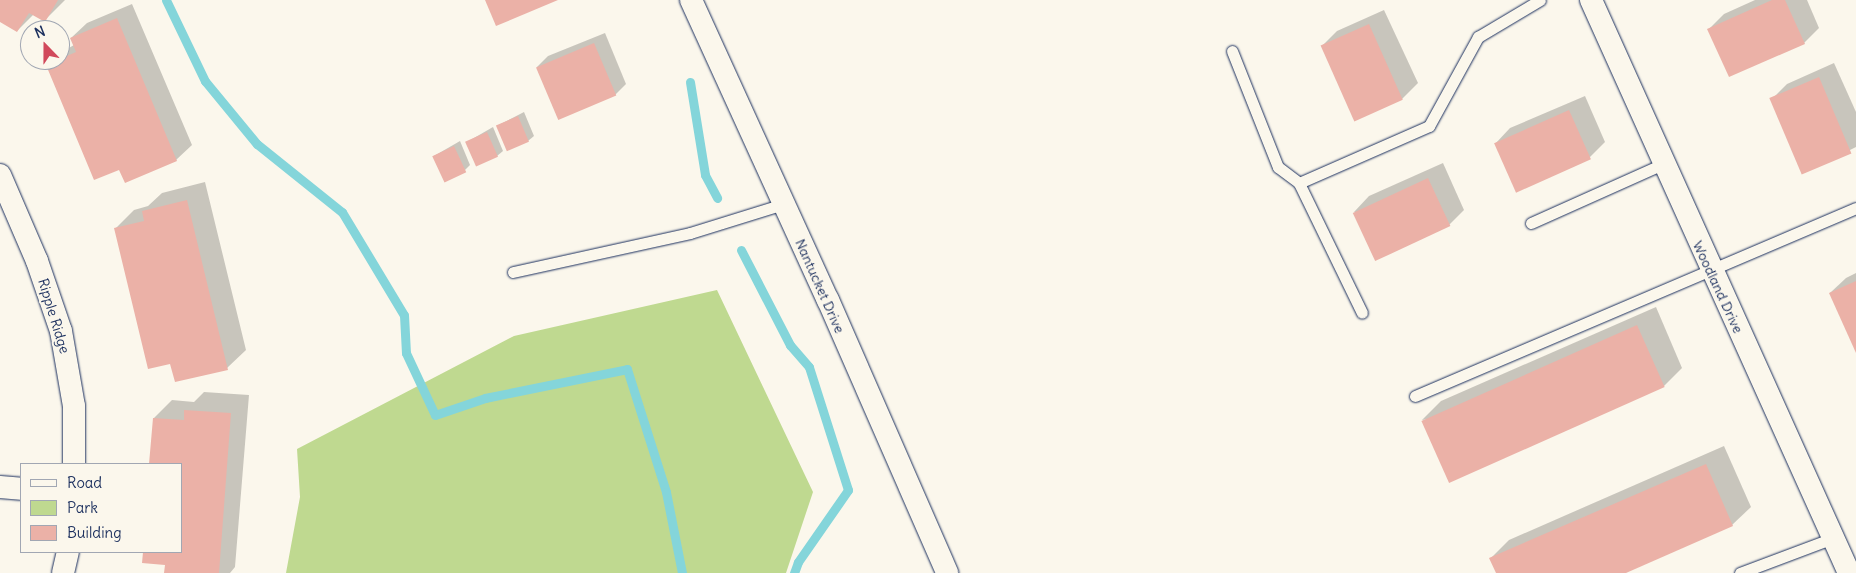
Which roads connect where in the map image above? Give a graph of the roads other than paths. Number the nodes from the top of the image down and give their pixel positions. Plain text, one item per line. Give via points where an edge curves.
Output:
1 (691, 0) edge
2 (1540, 0) edge
3 (1591, 0) edge
4 (1232, 51) dead end
5 (1663, 164) junction
6 (0, 175) edge
7 (1299, 182) junction
8 (783, 204) junction
9 (1856, 208) edge
10 (1531, 223) dead end
11 (1710, 270) junction
12 (512, 272) dead end
13 (1362, 313) dead end
14 (1416, 396) dead end
15 (74, 463) edge
16 (0, 487) edge
17 (20, 489) edge
18 (1833, 538) junction
19 (68, 553) edge
20 (63, 573) edge
21 (947, 573) edge
22 (1740, 573) edge
23 (1849, 573) edge

1 - 8 street, Nantucket Drive
2 - 7 lane via 1478,38 1429,126
3 - 5 street, Woodland Drive
4 - 7 lane via 1278,167
5 - 10 lane
5 - 11 street, Woodland Drive
6 - 15 street, Ripple Ridge via 37,260 61,331 74,406
7 - 13 lane
8 - 12 lane via 690,233
8 - 21 street, Nantucket Drive
9 - 11 lane
11 - 14 lane
11 - 18 street, Woodland Drive
16 - 17 street
18 - 22 lane
18 - 23 street, Woodland Drive
19 - 20 street

